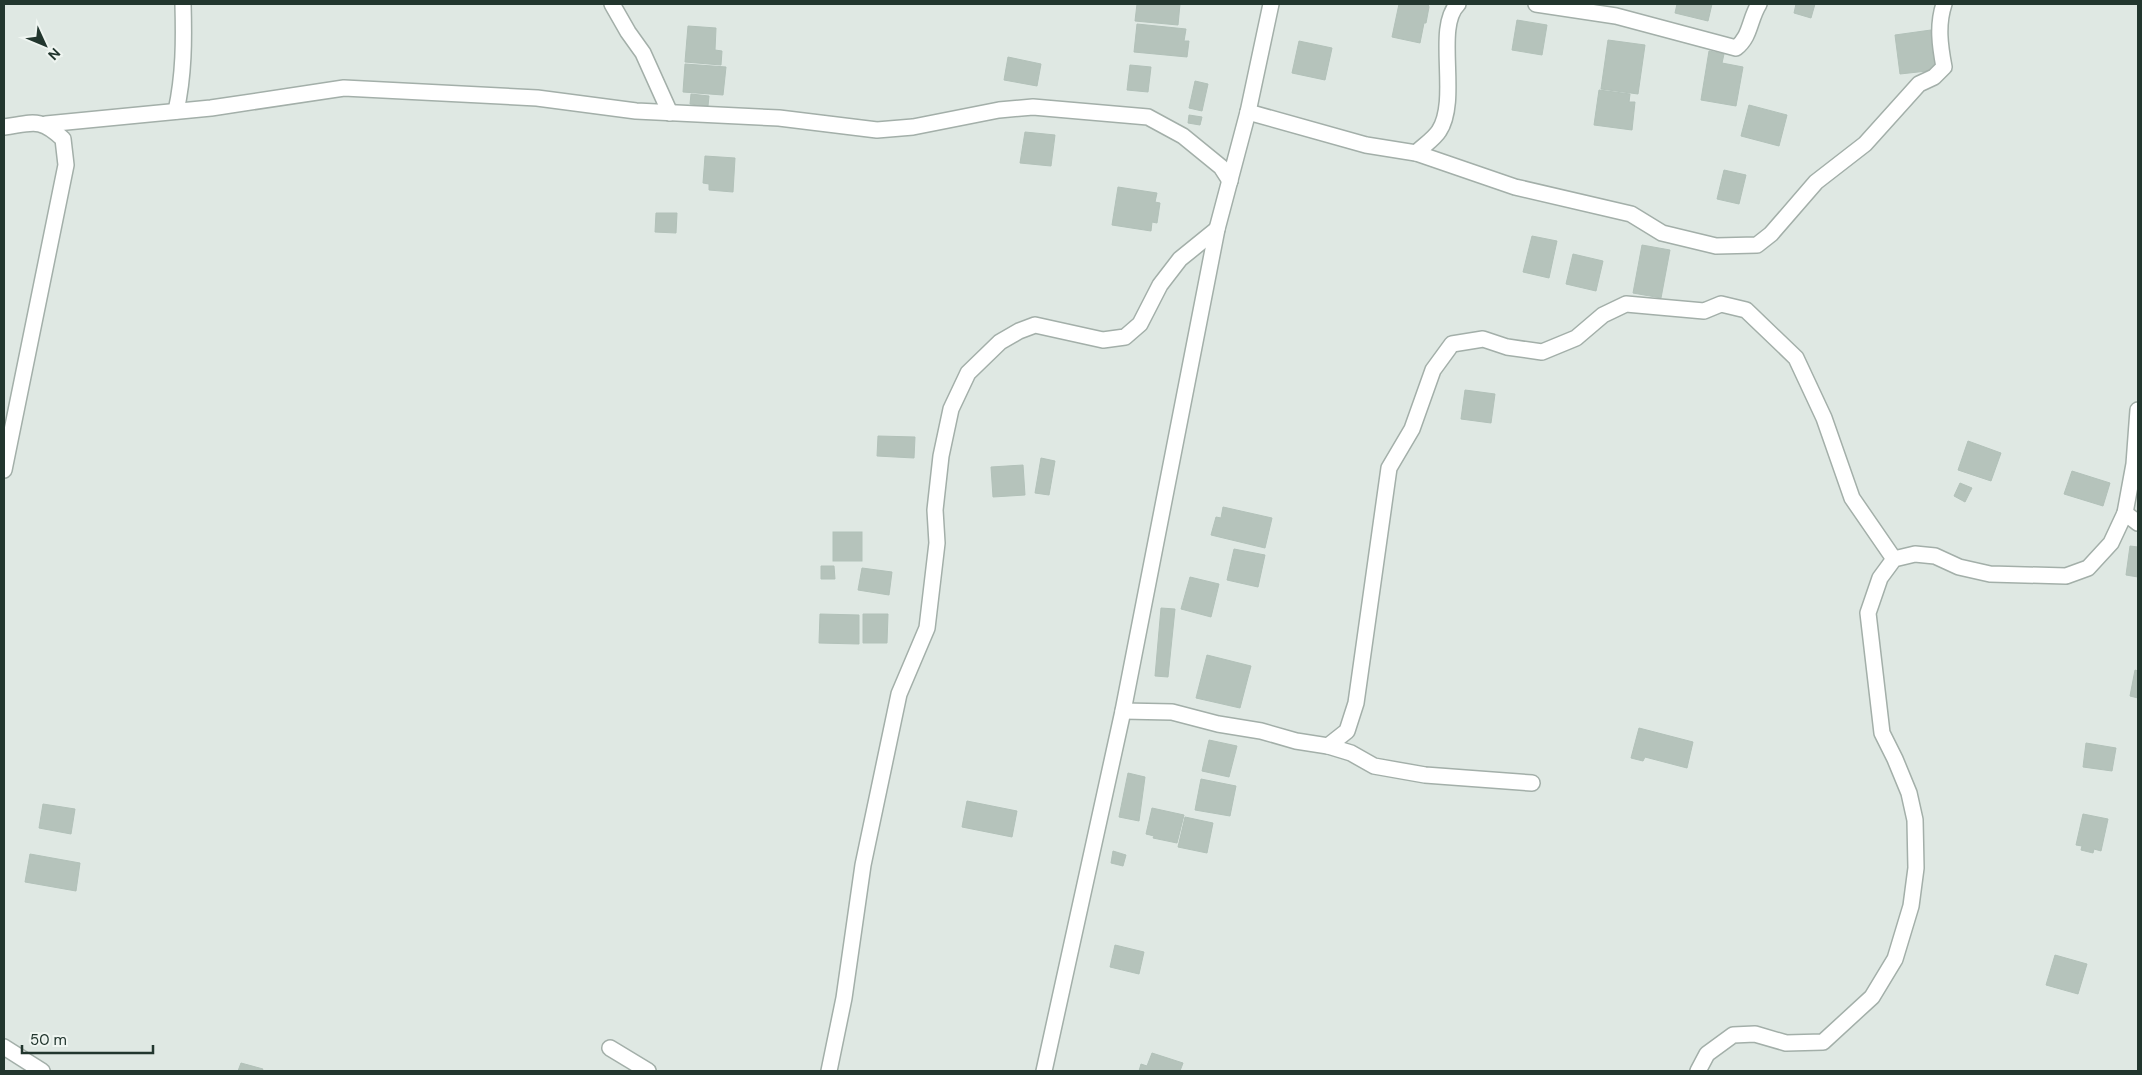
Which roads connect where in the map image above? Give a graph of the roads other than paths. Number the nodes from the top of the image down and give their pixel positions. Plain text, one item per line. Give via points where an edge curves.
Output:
1 (183, 4) edge
2 (612, 4) edge
3 (1458, 4) edge
4 (1536, 4) edge
5 (1759, 4) edge
6 (1944, 4) edge
7 (1272, 6) edge
8 (1615, 10) edge
9 (176, 111) junction
10 (1248, 112) junction
11 (670, 113) junction
12 (46, 124) junction
13 (4, 126) edge
14 (1416, 153) junction
15 (1230, 182) junction
16 (1218, 229) junction
17 (2138, 410) edge
18 (4, 470) edge
19 (2125, 512) junction
20 (2138, 524) edge
21 (1894, 559) junction
22 (1123, 712) junction
23 (1328, 746) junction
24 (1532, 783) dead end
25 (4, 1047) edge
26 (610, 1048) dead end
27 (42, 1071) edge
28 (648, 1071) edge
29 (829, 1071) edge
30 (1044, 1071) edge
31 (1698, 1071) edge

1 - 9 street via 181,90
2 - 11 street via 643,53
3 - 14 street via 1451,11 1448,36 1445,115 1439,132
4 - 8 street
5 - 8 street via 1745,41 1736,48
6 - 14 street via 1939,26 1944,67 1934,77 1919,84 1865,144 1816,182 1771,234 1757,245 1716,246 1662,233 1631,214 1516,187
7 - 10 street
9 - 11 street via 344,88 537,98
9 - 12 street
10 - 14 street via 1366,145
10 - 15 street
11 - 15 street via 779,118 877,130 1033,107 1148,117 1183,136 1221,167
12 - 13 street
12 - 18 street via 63,139 66,165
15 - 16 street
16 - 22 street
16 - 29 street via 1180,259 1160,285 1140,324 1125,337 1103,340 1035,325 1018,331 1000,342 968,373 951,409 940,465 937,543 928,628 899,694 863,865 844,998
17 - 19 street via 2134,464
19 - 20 street
19 - 21 street via 2111,543 2088,568 2066,576 1990,574 1960,567 1935,556 1915,554
21 - 23 street via 1852,498 1824,418 1796,358 1746,310 1721,304 1704,311 1626,304 1603,315 1576,338 1542,352 1507,347 1483,338 1452,344 1433,370 1412,429 1389,468 1356,703 1347,731
21 - 31 street via 1880,578 1868,613 1882,733 1909,793 1914,820 1916,868 1911,906 1895,959 1872,998 1823,1042 1786,1043 1755,1034 1733,1036 1707,1054
22 - 23 street via 1172,712
22 - 30 street
23 - 24 street via 1351,753 1374,766 1425,775
25 - 27 street
26 - 28 street

